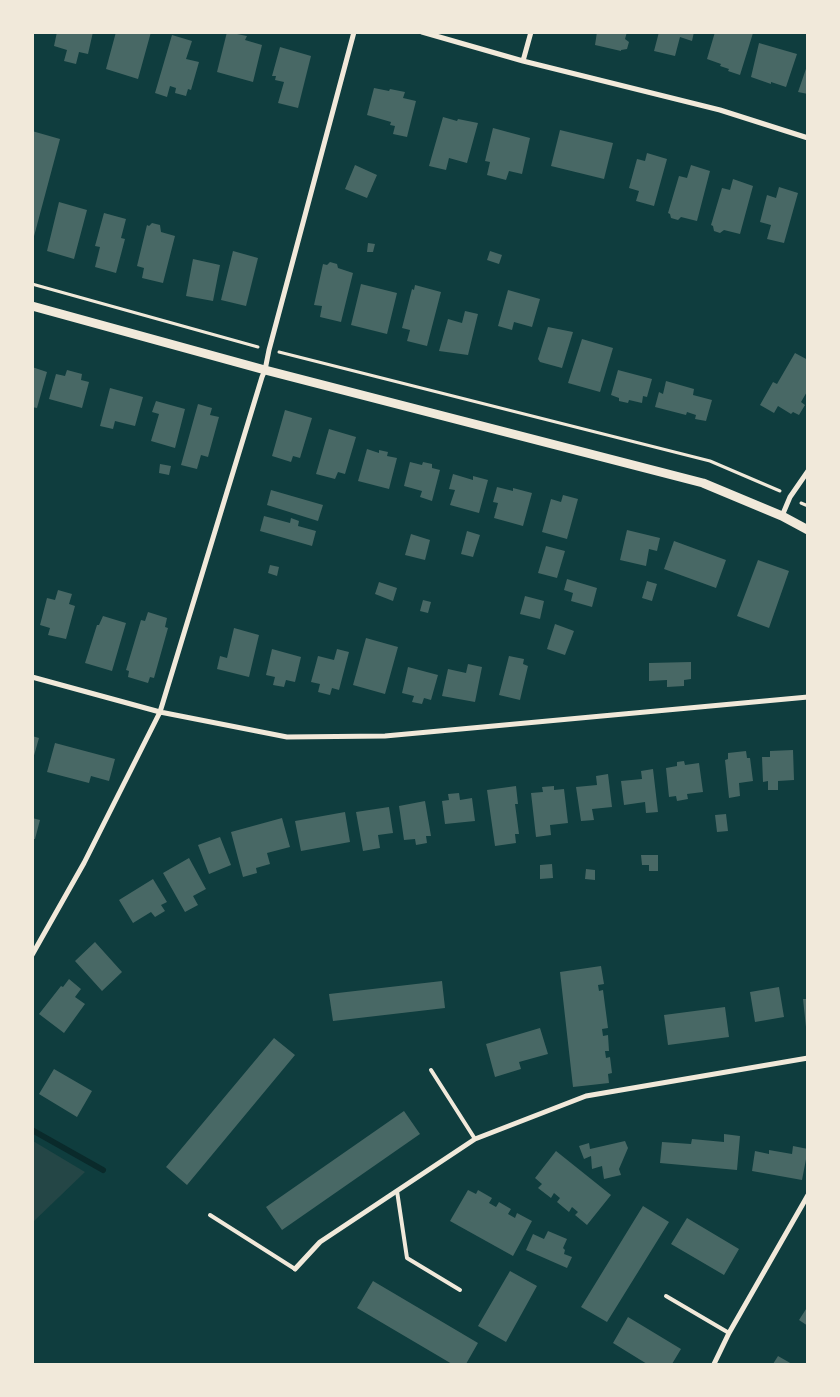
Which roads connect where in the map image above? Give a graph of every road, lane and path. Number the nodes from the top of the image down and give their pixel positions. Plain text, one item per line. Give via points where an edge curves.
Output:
1 (354, 32) edge
2 (422, 32) edge
3 (530, 32) edge
4 (523, 61) junction
5 (808, 138) edge
6 (32, 284) edge
7 (32, 306) edge
8 (269, 350) junction
9 (266, 370) junction
10 (808, 471) edge
11 (790, 497) junction
12 (808, 506) edge
13 (782, 516) junction
14 (808, 530) edge
15 (32, 678) edge
16 (808, 697) edge
17 (160, 712) junction
18 (32, 955) edge
19 (808, 1058) edge
20 (431, 1070) dead end
21 (475, 1139) junction
22 (397, 1191) junction
23 (808, 1195) edge
24 (210, 1215) dead end
25 (295, 1269) joint
26 (460, 1290) dead end
27 (666, 1296) dead end
28 (729, 1333) junction
29 (714, 1364) edge

1 - 8 street
2 - 4 street
3 - 4 street
4 - 5 street via 720,110
6 - 8 path
7 - 9 street
8 - 9 street
8 - 11 path via 710,461
9 - 13 street via 703,482
9 - 17 street
10 - 11 street
11 - 12 path
11 - 13 street
13 - 14 street
15 - 17 street
16 - 17 street via 384,736 287,736
17 - 18 street via 84,863
19 - 21 street via 586,1096
20 - 21 lane
21 - 22 street
22 - 25 street via 320,1242
22 - 26 lane via 407,1258
23 - 28 street
24 - 25 lane
27 - 28 lane
28 - 29 street

